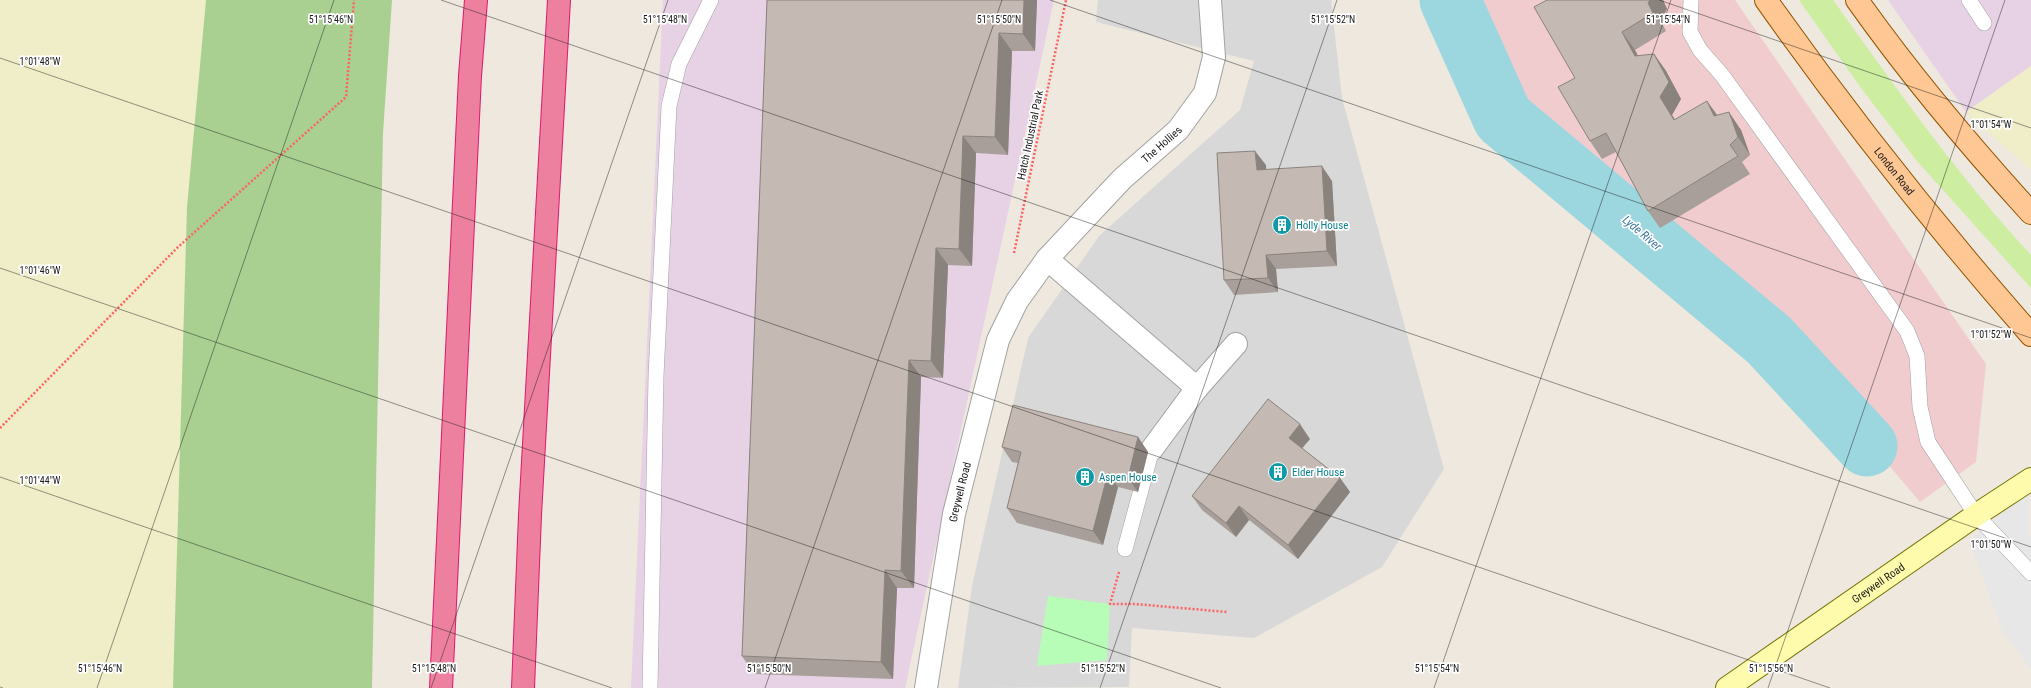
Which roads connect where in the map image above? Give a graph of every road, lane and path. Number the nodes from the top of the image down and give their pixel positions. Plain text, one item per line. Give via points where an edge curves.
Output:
1 (354, 0) edge
2 (476, 0) edge
3 (559, 0) edge
4 (711, 0) edge
5 (1066, 0) edge
6 (1210, 0) edge
7 (1691, 0) edge
8 (1766, 0) edge
9 (1857, 0) edge
10 (1970, 0) edge
11 (1984, 23) dead end
12 (2031, 213) edge
13 (1013, 258) dead end
14 (1047, 259) junction
15 (1017, 301) joint
16 (2031, 335) edge
17 (1236, 344) dead end
18 (1197, 388) junction
19 (0, 428) edge
20 (1152, 449) joint
21 (2031, 479) edge
22 (1976, 515) junction
23 (1125, 549) joint
24 (2031, 573) edge
25 (1227, 612) dead end
26 (441, 688) edge
27 (523, 688) edge
28 (650, 688) edge
29 (926, 688) edge
30 (1727, 688) edge

1 - 19 path via 346,97 178,247
2 - 26 highway via 470,76
3 - 27 highway via 530,499
4 - 28 lane via 679,64 669,106 656,376
5 - 13 path, Hatch Industrial Park
6 - 14 street, The Hollies via 1214,57 1204,93 1178,130 1122,179
7 - 22 lane via 1690,32 1700,50 1722,76 1907,331 1917,356 1920,408 1928,442
8 - 16 main road, London Road via 1852,118 1915,198
9 - 12 main road via 1932,99
10 - 11 lane
14 - 15 street, The Hollies
14 - 18 street
15 - 29 street, Greywell Road via 998,340 954,514
17 - 18 street
18 - 20 street
20 - 23 lane
21 - 22 street, Greywell Road
22 - 24 lane
22 - 30 street, Greywell Road
23 - 25 path via 1110,604

